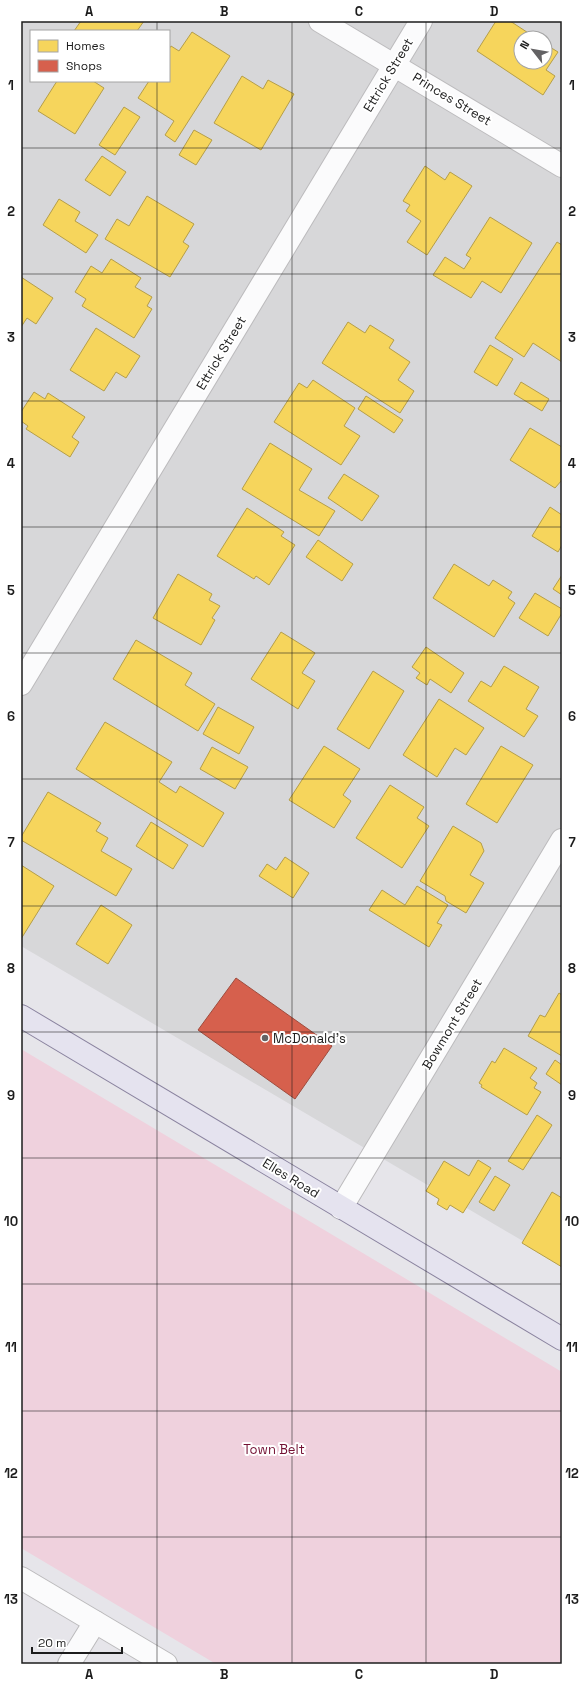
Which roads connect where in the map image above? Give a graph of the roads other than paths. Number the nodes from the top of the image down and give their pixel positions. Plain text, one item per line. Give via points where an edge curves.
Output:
1 (320, 21) edge
2 (421, 21) edge
3 (394, 65) junction
4 (562, 166) edge
5 (21, 684) edge
6 (562, 840) edge
7 (21, 1016) edge
8 (341, 1208) junction
9 (562, 1339) edge
10 (21, 1578) edge
11 (95, 1622) junction
12 (69, 1664) edge
13 (166, 1664) edge

1 - 3 street, Princes Street
2 - 3 street, Ettrick Street
3 - 4 street, Princes Street
3 - 5 street, Ettrick Street
6 - 8 street, Bowmont Street
7 - 8 main road, Elles Road
8 - 9 main road, Elles Road
10 - 11 street
11 - 12 street
11 - 13 street

